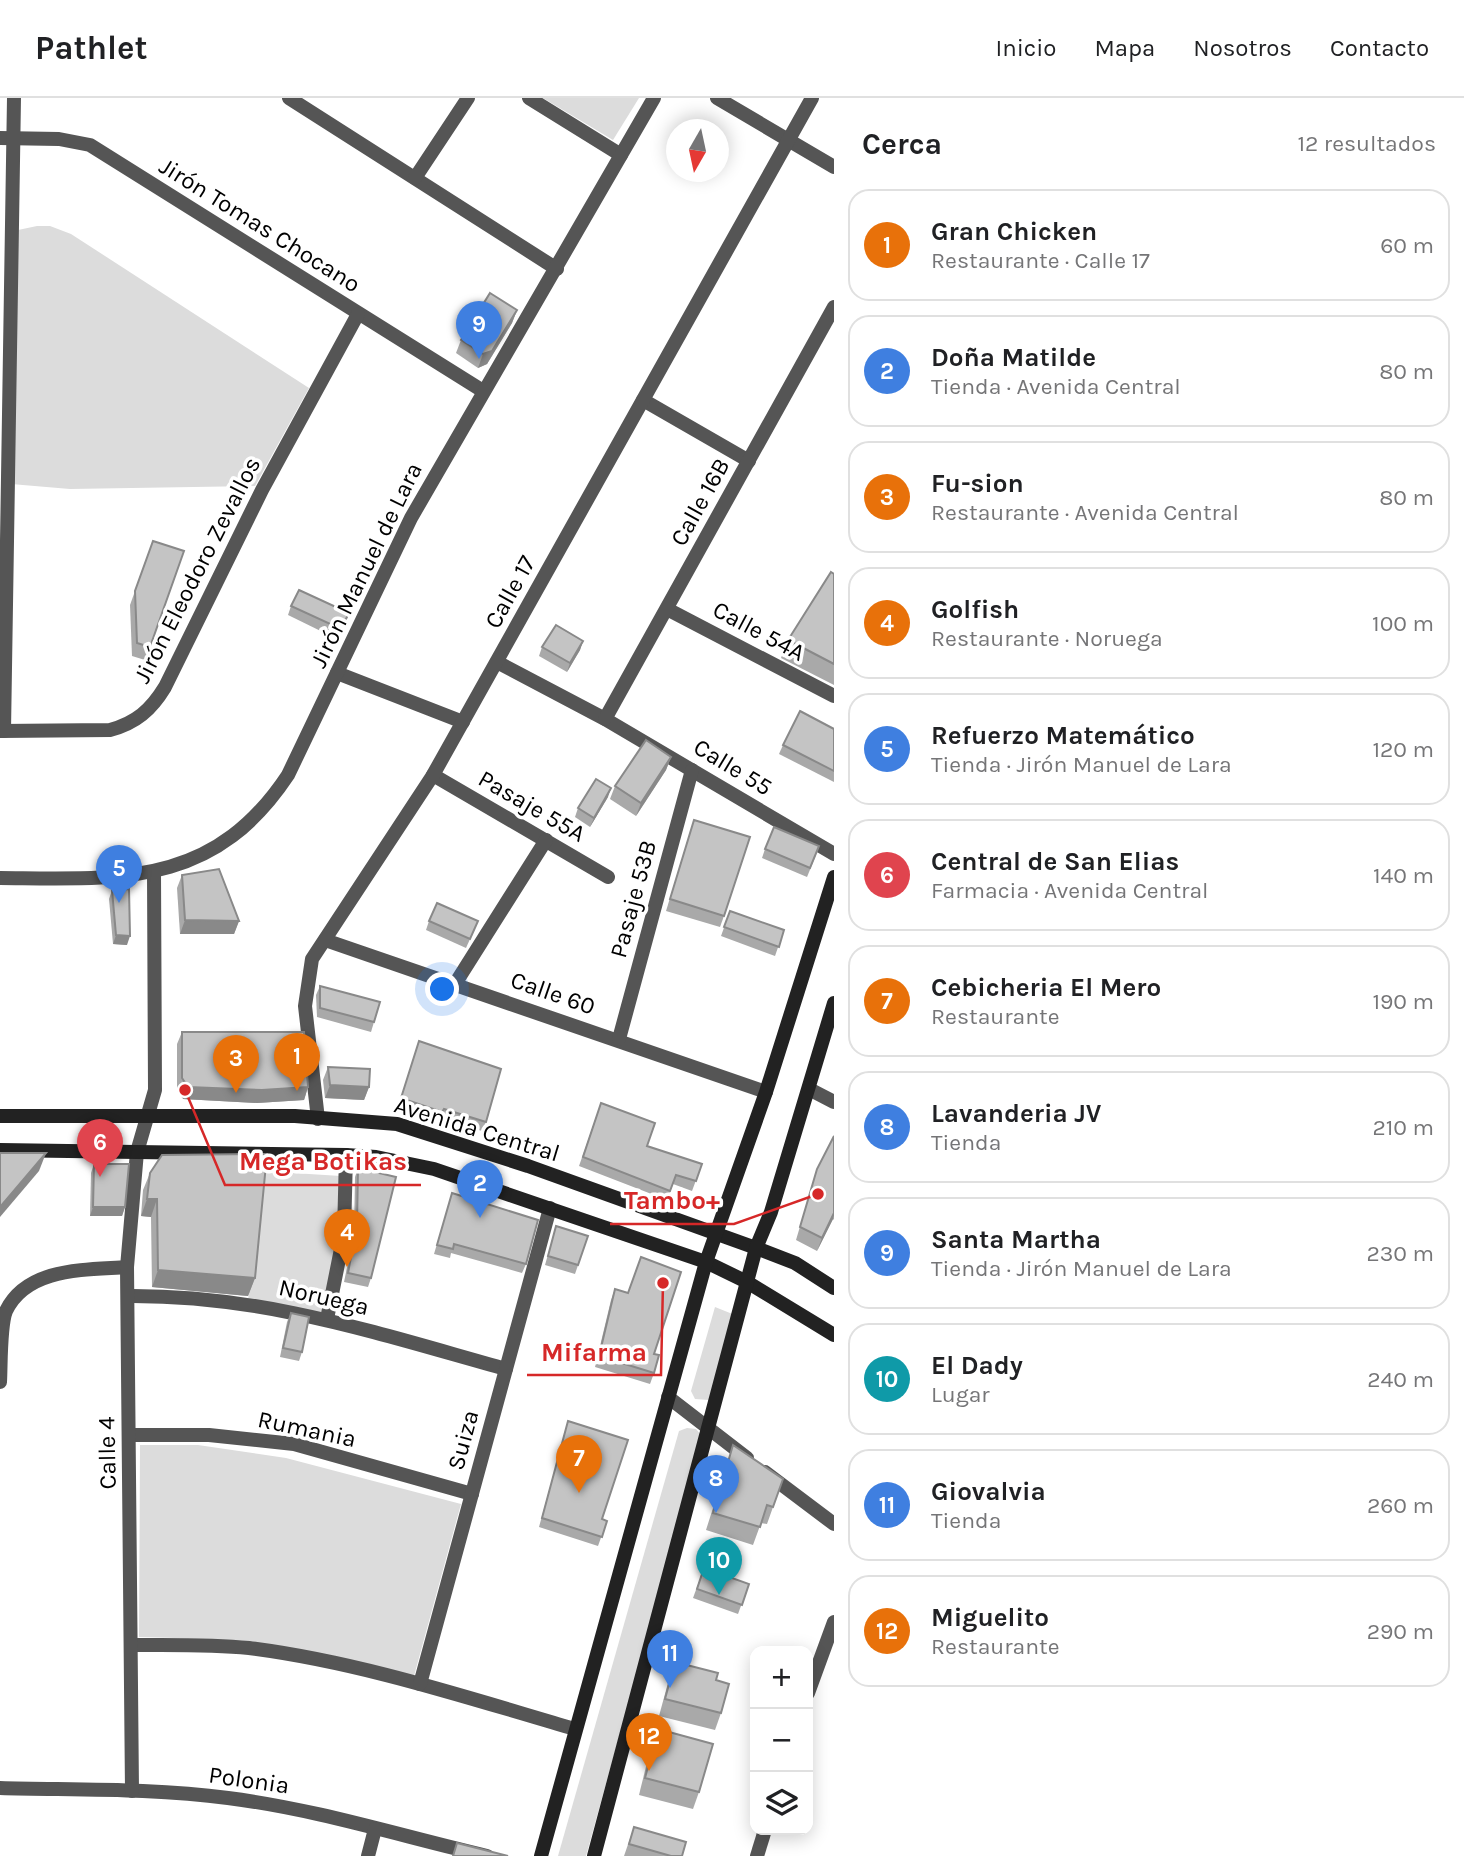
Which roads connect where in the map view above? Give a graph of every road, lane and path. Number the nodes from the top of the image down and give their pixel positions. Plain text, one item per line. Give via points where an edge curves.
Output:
1 (14, 98) edge
2 (468, 98) edge
3 (530, 98) edge
4 (654, 98) edge
5 (717, 98) edge
6 (812, 98) edge
7 (297, 100) edge
8 (7, 138) edge
9 (789, 139) junction
10 (621, 155) junction
11 (834, 167) edge
12 (415, 178) junction
13 (557, 269) junction
14 (834, 307) edge
15 (358, 314) junction
16 (483, 391) junction
17 (643, 400) junction
18 (749, 461) junction
19 (667, 609) junction
20 (497, 662) junction
21 (337, 673) junction
22 (832, 695) edge
23 (605, 719) junction
24 (463, 722) junction
25 (2, 731) edge
26 (692, 770) junction
27 (433, 775) junction
28 (546, 839) junction
29 (834, 854) edge
30 (154, 873) junction
31 (608, 877) dead end
32 (834, 877) edge
33 (0, 878) edge
34 (325, 940) junction
35 (455, 984) junction
36 (834, 1003) edge
37 (619, 1039) junction
38 (809, 1089) junction
39 (766, 1092) junction
40 (834, 1102) edge
41 (0, 1116) edge
42 (148, 1117) junction
43 (318, 1119) junction
44 (0, 1150) edge
45 (137, 1152) junction
46 (346, 1155) junction
47 (550, 1208) junction
48 (716, 1235) junction
49 (756, 1248) junction
50 (706, 1262) junction
51 (128, 1267) junction
52 (747, 1282) junction
53 (834, 1288) edge
54 (128, 1296) junction
55 (327, 1319) junction
56 (834, 1335) edge
57 (506, 1370) junction
58 (0, 1382) edge
59 (668, 1396) junction
60 (709, 1429) junction
61 (130, 1435) junction
62 (472, 1494) junction
63 (834, 1524) edge
64 (834, 1622) edge
65 (131, 1645) junction
66 (813, 1679) edge
67 (419, 1685) junction
68 (575, 1729) junction
69 (0, 1788) edge
70 (132, 1791) junction
71 (375, 1829) junction
72 (763, 1835) edge
73 (368, 1856) edge
74 (487, 1856) edge
75 (541, 1856) edge
76 (594, 1856) edge
77 (757, 1856) edge

1 - 8 street
2 - 12 street
3 - 10 street
4 - 10 street, Jirón Manuel de Lara
5 - 9 street
6 - 9 street, Calle 17
7 - 12 street
8 - 15 street, Jirón Tomas Chocano via 90,145
8 - 25 street
9 - 11 street
9 - 17 street, Calle 17
10 - 13 street, Jirón Manuel de Lara
12 - 13 street
13 - 16 street, Jirón Manuel de Lara
14 - 18 street, Calle 16B
15 - 16 street, Jirón Tomas Chocano
15 - 25 street, Jirón Eleodoro Zevallos via 262,490 165,687 149,709 110,730
16 - 21 street, Jirón Manuel de Lara via 411,518
17 - 18 street
17 - 20 street, Calle 17
18 - 19 street, Calle 16B
19 - 22 street, Calle 54A
19 - 23 street, Calle 16B
20 - 23 street, Calle 55
20 - 24 street, Calle 17
21 - 24 street
21 - 30 street, Jirón Manuel de Lara via 288,775 266,804 218,846
23 - 26 street, Calle 55
24 - 27 street, Calle 17
26 - 29 street, Calle 55
26 - 37 street, Pasaje 53B
27 - 28 street, Pasaje 55A
27 - 34 street, Calle 17
28 - 31 street, Pasaje 55A
28 - 35 street
30 - 33 street, Jirón Manuel de Lara via 88,879
30 - 42 street, Calle 4 via 155,1090
32 - 39 main road
34 - 35 street, Calle 60
34 - 43 street, Calle 17 via 312,959 305,1006
35 - 37 street, Calle 60
36 - 38 main road
37 - 39 street, Calle 60
38 - 40 street
38 - 49 main road
39 - 48 main road
41 - 42 main road, Avenida Central
42 - 43 main road, Avenida Central
42 - 45 street, Calle 4
43 - 48 main road, Avenida Central via 397,1124
44 - 45 main road, Avenida Central
45 - 46 main road, Avenida Central
45 - 51 street, Calle 4
46 - 47 main road, Avenida Central via 434,1169
46 - 55 street via 344,1234
47 - 50 main road, Avenida Central
47 - 57 street, Suiza
48 - 49 main road, Avenida Central
48 - 50 main road
49 - 52 main road
49 - 53 main road, Avenida Central via 795,1263
50 - 52 main road, Avenida Central
50 - 59 main road
51 - 54 street, Calle 4
51 - 58 street via 65,1271 18,1294 5,1313
52 - 56 main road, Avenida Central
52 - 60 main road
54 - 55 street, Noruega via 242,1302
54 - 61 street, Calle 4
55 - 57 street, Noruega
57 - 62 street, Suiza
59 - 60 street
59 - 68 main road
60 - 63 street
60 - 76 main road
61 - 62 street, Rumania via 294,1444
61 - 65 street, Calle 4
62 - 67 street, Suiza
64 - 66 street
65 - 67 street via 247,1648 349,1666
65 - 70 street, Calle 4
67 - 68 street
68 - 75 main road
69 - 70 street, Polonia
70 - 71 street, Polonia via 227,1798 317,1813
71 - 73 street
71 - 74 street, Polonia
72 - 77 street

